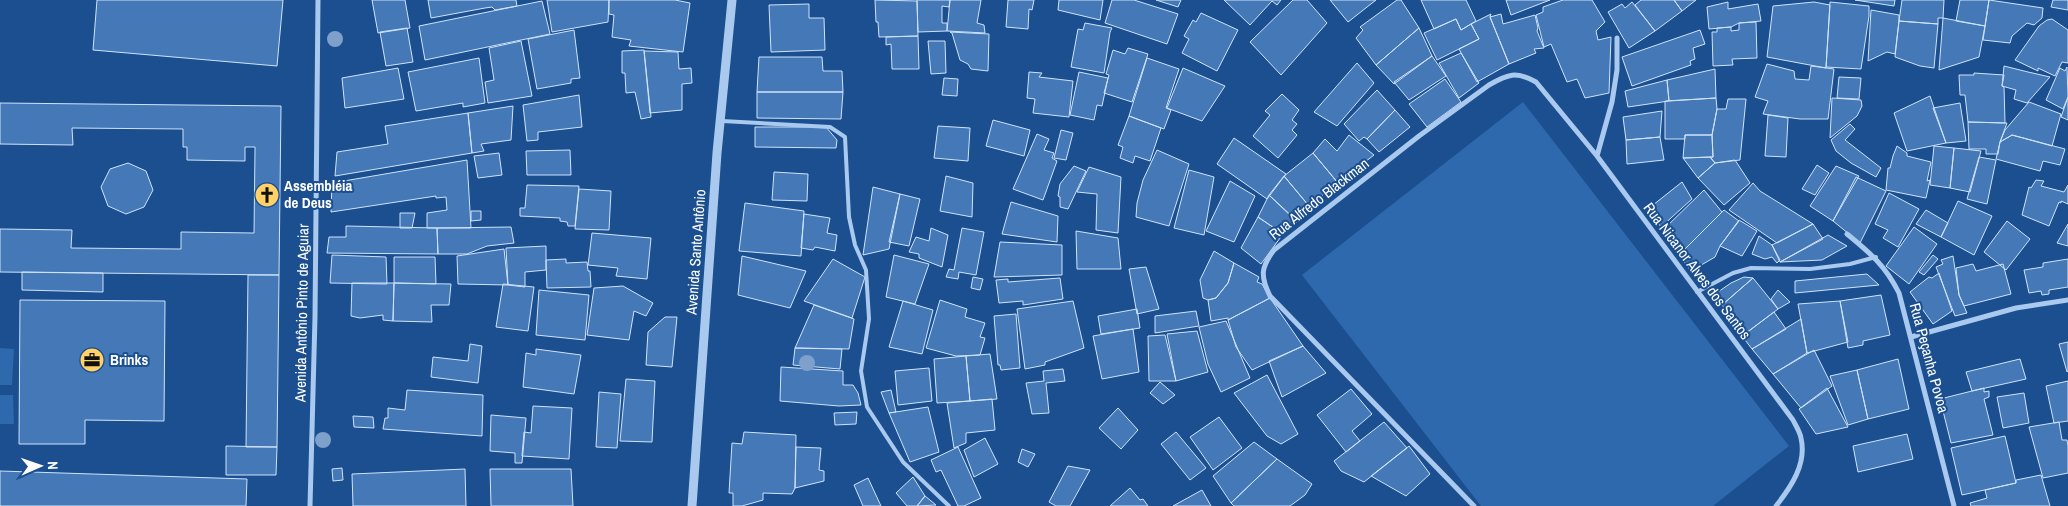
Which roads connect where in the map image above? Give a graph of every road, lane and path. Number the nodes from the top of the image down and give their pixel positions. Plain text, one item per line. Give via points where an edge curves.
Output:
1 (318, 0) edge
2 (732, 0) edge
3 (1616, 38) dead end
4 (719, 120) junction
5 (1597, 156) junction
6 (1847, 234) dead end
7 (1876, 258) junction
8 (1696, 292) junction
9 (2068, 300) edge
10 (1911, 337) junction
11 (310, 506) edge
12 (692, 506) edge
13 (949, 506) edge
14 (1474, 506) edge
15 (1776, 506) edge
16 (1954, 506) edge

1 - 11 street, Avenida Antônio Pinto de Aguiar
2 - 4 street, Avenida Santo Antônio
3 - 5 street via 1617,70 1612,102
4 - 12 street, Avenida Santo Antônio
4 - 13 lane via 830,127 845,137 849,217 854,245 866,270 869,319 861,371 867,407 903,462
5 - 8 street, Rua Nicanor Alves dos Santos
5 - 14 street, Rua Alfredo Blackman via 1536,82 1513,74 1501,78 1404,148 1274,250 1266,261 1264,284 1270,296
6 - 7 street, Rua Peçanha Povoa
7 - 8 lane via 1810,268 1751,268 1733,273
7 - 10 street, Rua Peçanha Povoa via 1899,293
8 - 15 street, Rua Nicanor Alves dos Santos via 1794,420 1801,438 1802,456 1798,471
9 - 10 street via 2016,308
10 - 16 street, Rua Peçanha Povoa

